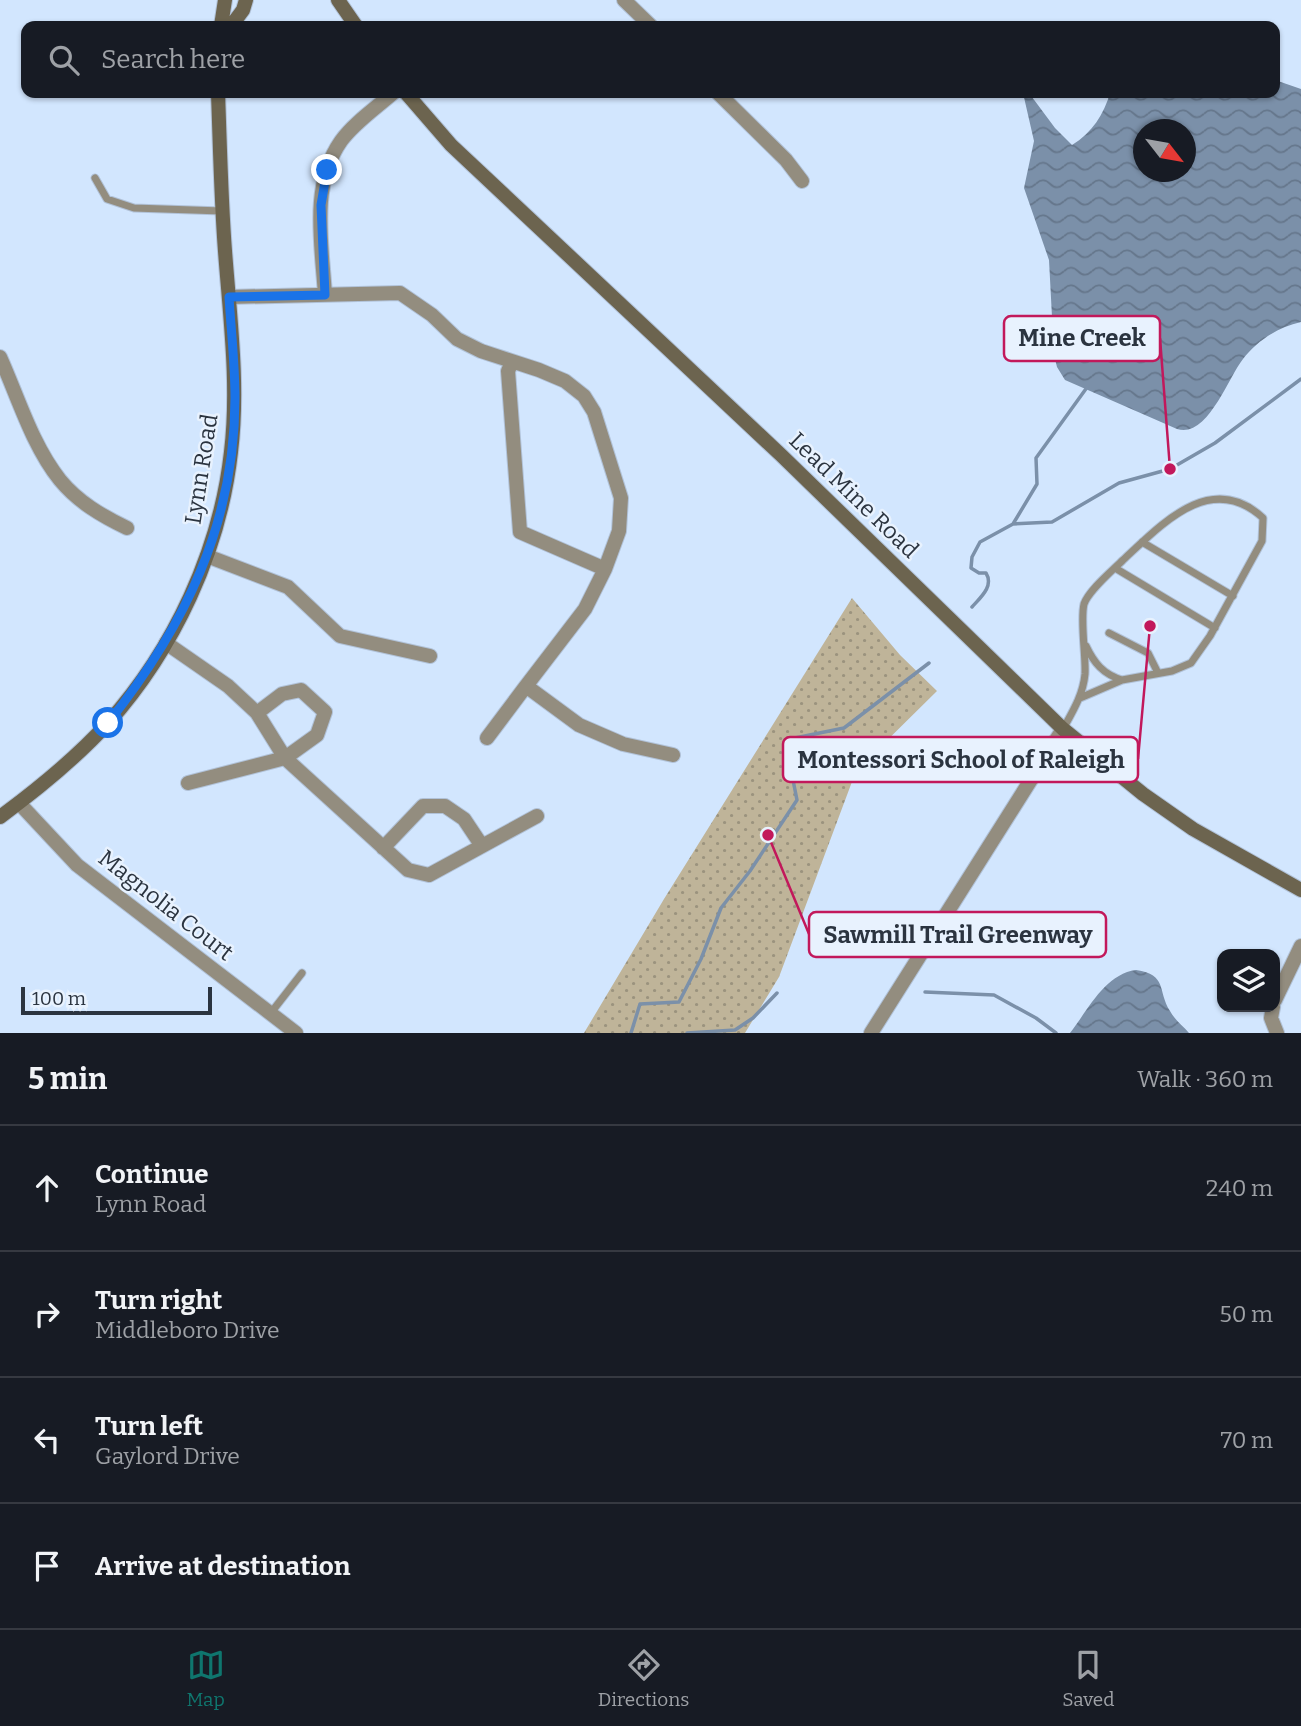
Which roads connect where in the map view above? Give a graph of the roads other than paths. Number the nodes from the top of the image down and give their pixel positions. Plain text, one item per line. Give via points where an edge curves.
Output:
1 (225, 0) edge
2 (246, 0) edge
3 (338, 0) edge
4 (624, 0) edge
5 (222, 21) edge
6 (235, 21) edge
7 (353, 21) edge
8 (646, 21) edge
9 (218, 98) edge
10 (388, 98) edge
11 (410, 98) edge
12 (723, 98) edge
13 (95, 178) dead end
14 (802, 181) dead end
15 (223, 211) junction
16 (325, 295) junction
17 (229, 297) junction
18 (0, 357) edge
19 (512, 362) junction
20 (127, 528) dead end
21 (1142, 542) junction
22 (207, 556) junction
23 (1115, 568) junction
24 (605, 569) junction
25 (1233, 596) junction
26 (1215, 628) junction
27 (1109, 633) dead end
28 (1084, 642) junction
29 (166, 643) junction
30 (430, 656) dead end
31 (1158, 673) junction
32 (1122, 680) junction
33 (526, 686) junction
34 (1080, 698) junction
35 (257, 713) junction
36 (1063, 729) junction
37 (487, 738) dead end
38 (673, 755) dead end
39 (285, 758) junction
40 (188, 783) dead end
41 (19, 803) junction
42 (0, 817) edge
43 (537, 817) dead end
44 (482, 846) junction
45 (383, 848) junction
46 (1301, 890) edge
47 (1301, 946) edge
48 (302, 973) dead end
49 (1280, 990) edge
50 (1272, 1012) edge
51 (271, 1014) junction
52 (296, 1033) edge
53 (872, 1033) edge
54 (1278, 1033) edge

1 - 5 main road
2 - 6 main road
3 - 7 main road
4 - 8 street
9 - 15 main road, Lynn Road
10 - 16 street via 343,139 327,170 321,205
11 - 36 main road, Lead Mine Road via 451,145 781,455
12 - 14 street
13 - 15 lane via 107,199 134,208
15 - 17 main road, Lynn Road
16 - 17 street
16 - 19 street via 401,293 457,339
17 - 22 main road, Lynn Road via 235,399 232,452
18 - 20 street via 42,450 61,480 88,506
19 - 24 street via 565,381 584,396 594,412 621,498 619,531
19 - 24 street via 520,532
21 - 23 lane
21 - 25 lane
21 - 25 lane via 1179,512 1207,499 1228,498 1249,505 1263,518 1262,541
22 - 29 main road, Lynn Road
22 - 30 street via 288,587 340,636
23 - 26 lane
23 - 28 lane via 1084,604
24 - 33 street via 585,609
25 - 26 lane
26 - 31 lane via 1191,663
27 - 31 lane via 1148,653
28 - 32 lane via 1107,675
28 - 34 lane
29 - 35 street
29 - 41 main road, Lynn Road via 108,723
31 - 32 lane
32 - 34 lane
33 - 37 street
33 - 38 street via 579,725 623,744
34 - 36 lane
35 - 39 street
35 - 39 street via 282,694 301,690 325,712 317,735
36 - 46 main road, Lead Mine Road via 1193,829
36 - 53 street
39 - 40 street
39 - 45 street
41 - 42 main road, Lynn Road
41 - 51 street, Magnolia Court via 77,865
43 - 44 street
44 - 45 street via 429,875 408,870
44 - 45 street via 464,819 445,806 422,806
47 - 49 street
48 - 51 lane
50 - 54 street
51 - 52 street, Magnolia Court

